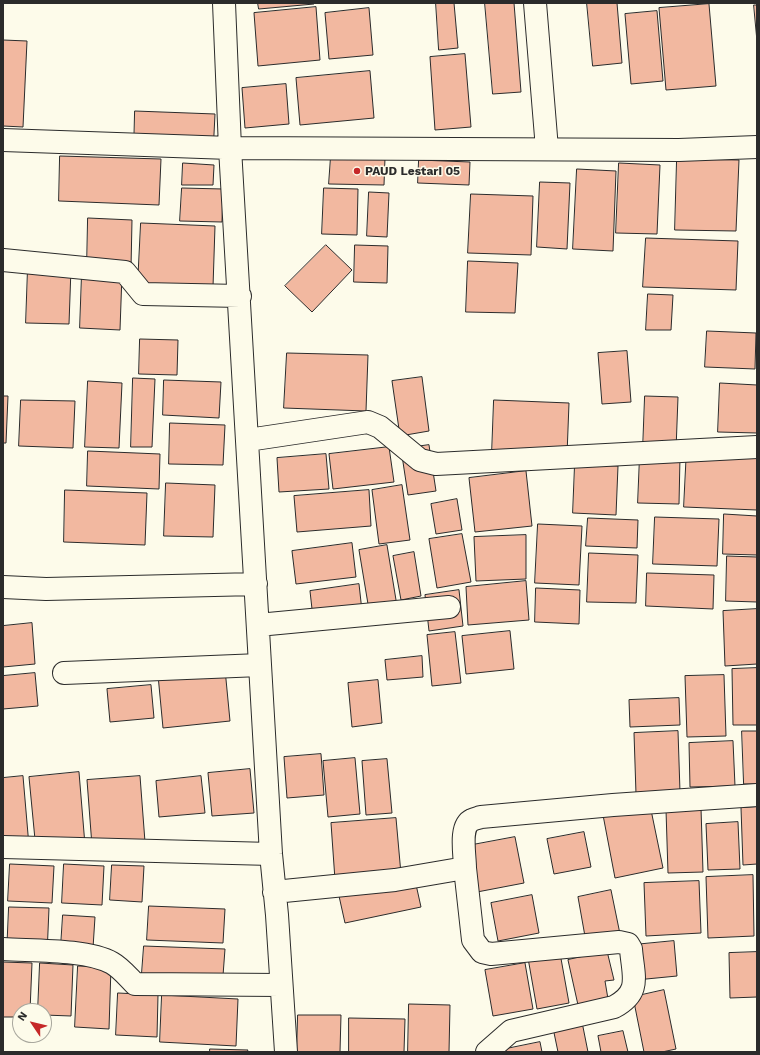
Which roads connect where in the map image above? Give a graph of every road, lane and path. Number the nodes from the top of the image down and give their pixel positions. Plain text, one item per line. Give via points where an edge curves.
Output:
1 (224, 3) edge
2 (535, 3) edge
3 (3, 140) edge
4 (757, 147) edge
5 (230, 148) junction
6 (547, 149) junction
7 (3, 260) edge
8 (240, 296) junction
9 (248, 440) junction
10 (757, 447) edge
11 (256, 584) junction
12 (3, 587) edge
13 (449, 607) dead end
14 (258, 625) junction
15 (260, 665) junction
16 (64, 673) dead end
17 (757, 795) edge
18 (3, 847) edge
19 (271, 854) junction
20 (465, 868) junction
21 (274, 892) junction
22 (3, 949) edge
23 (281, 985) junction
24 (286, 1052) edge
25 (487, 1052) edge

1 - 5 street
2 - 6 street
3 - 5 street
4 - 6 street via 679,150
5 - 6 street
5 - 8 street
7 - 8 street via 125,272 143,294
8 - 9 street
9 - 10 street via 368,422 380,427 420,460 436,464
9 - 11 street
11 - 12 street via 46,590
11 - 14 street
13 - 14 street
14 - 15 street
15 - 16 street
15 - 19 street
17 - 20 street via 613,805 472,820 466,824 464,830
18 - 19 street
19 - 21 street
20 - 21 street via 395,880
20 - 25 street via 473,940 482,952 491,954 619,942 628,944 631,949 634,988 626,1000 614,1007 511,1030
21 - 23 street
22 - 23 street via 75,953 102,958 114,964 135,984
23 - 24 street

